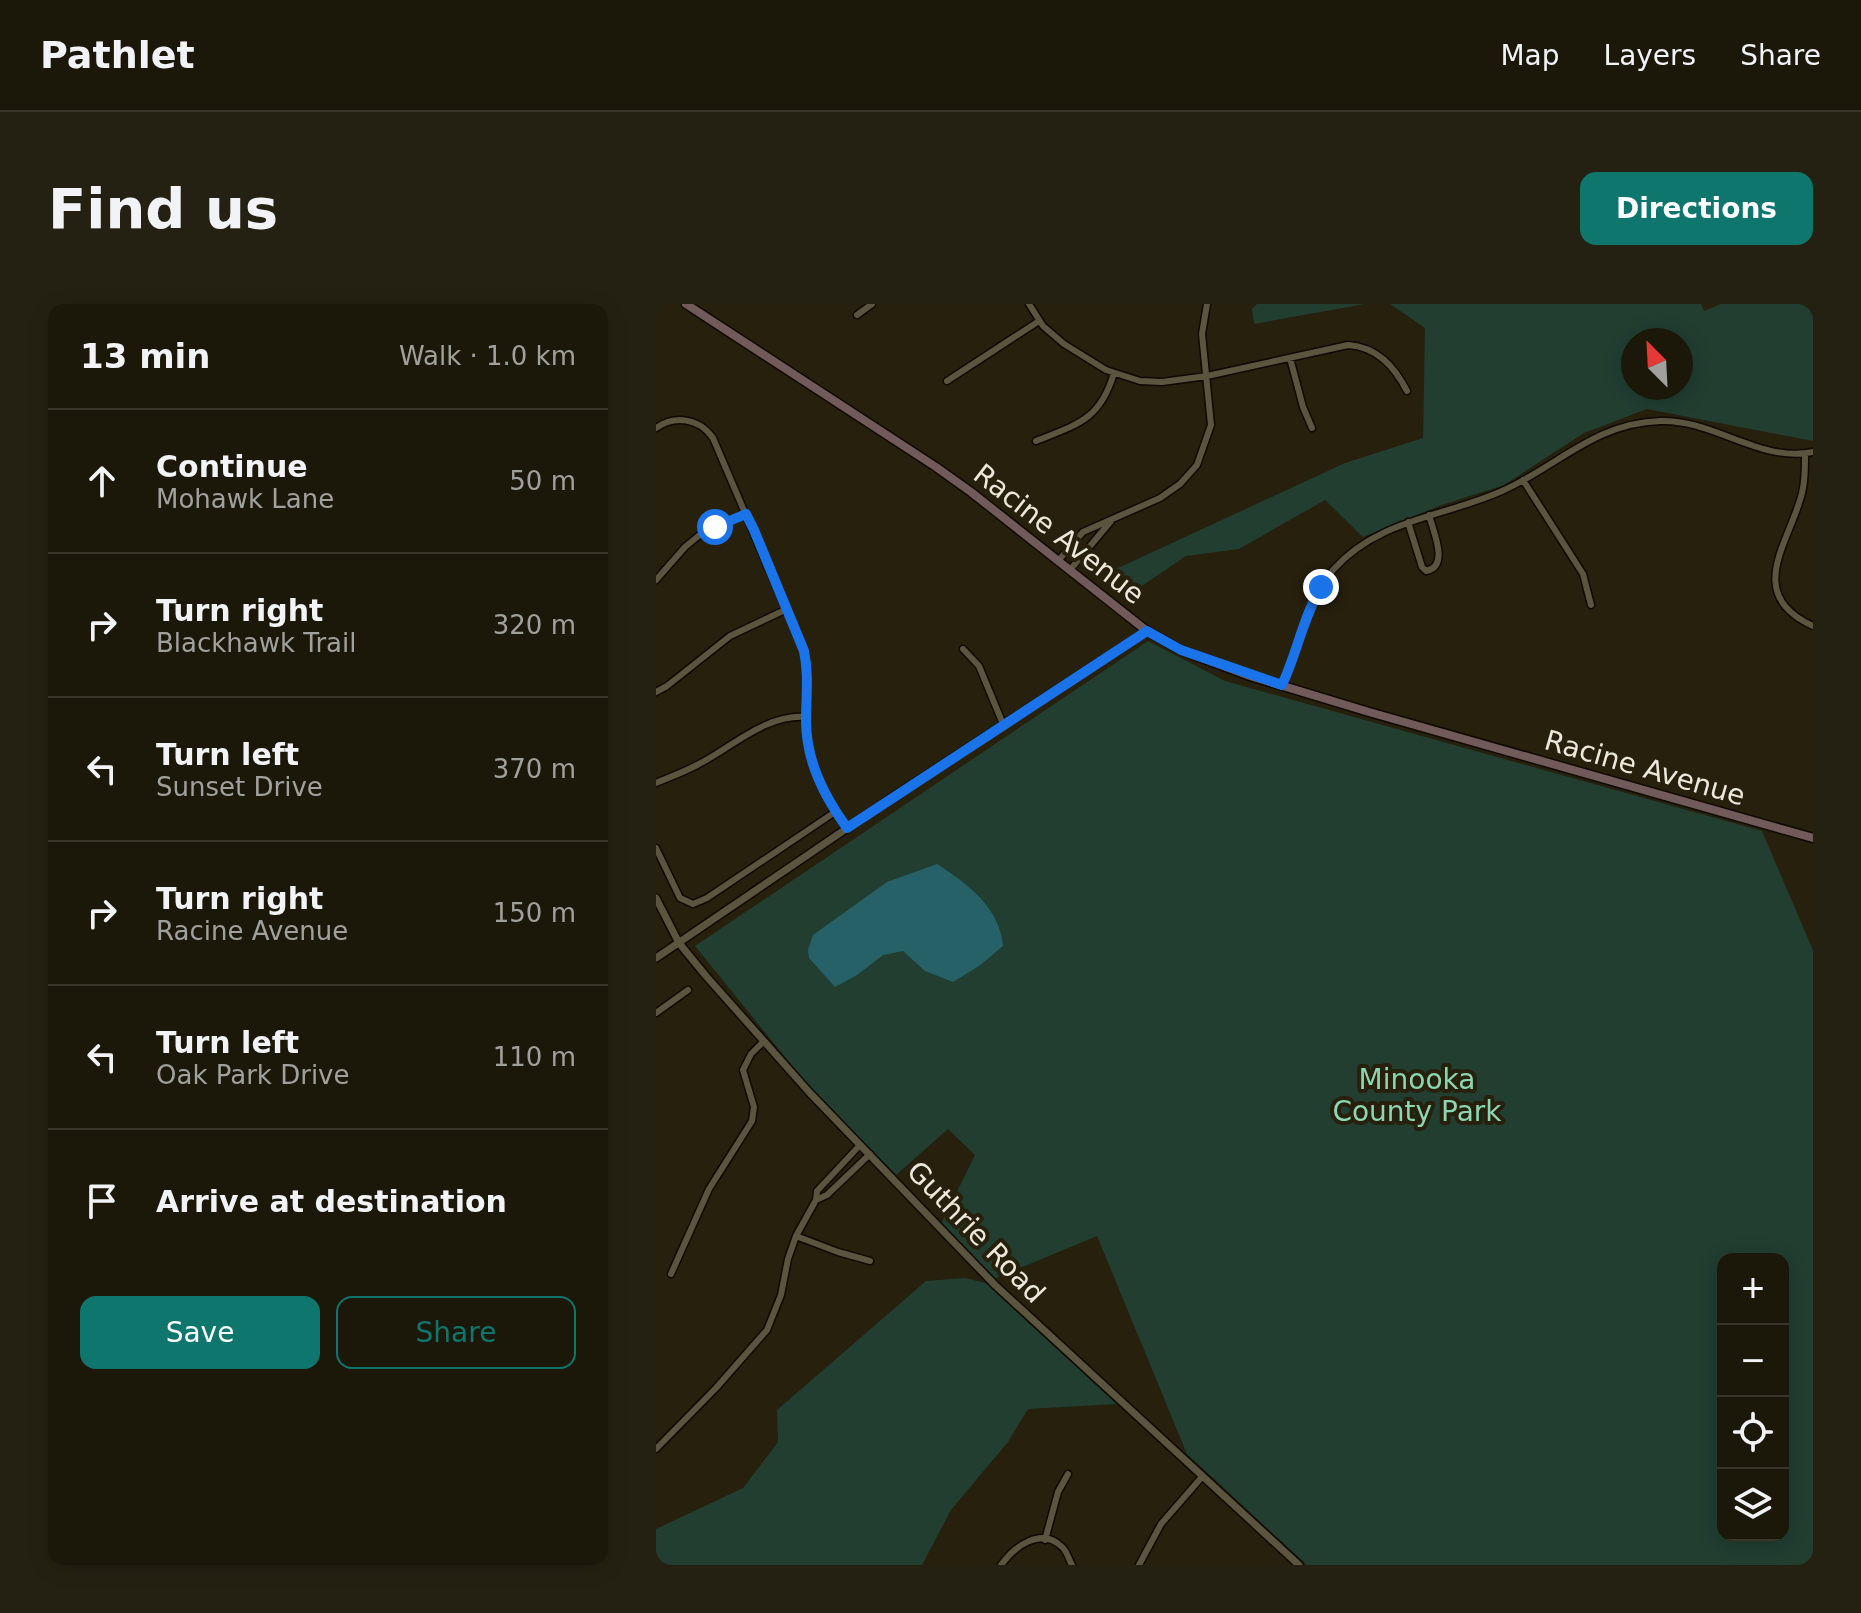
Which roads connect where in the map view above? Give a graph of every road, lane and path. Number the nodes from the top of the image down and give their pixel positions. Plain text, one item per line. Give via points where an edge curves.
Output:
1 (686, 304) edge
2 (872, 304) edge
3 (1029, 304) edge
4 (1207, 304) edge
5 (857, 315) dead end
6 (1039, 321) junction
7 (1290, 358) junction
8 (1114, 373) junction
9 (1207, 376) junction
10 (947, 381) dead end
11 (1407, 391) dead end
12 (656, 428) edge
13 (1312, 428) dead end
14 (1036, 441) dead end
15 (1813, 452) edge
16 (1805, 454) junction
17 (1523, 480) junction
18 (746, 514) junction
19 (1429, 515) junction
20 (1112, 520) junction
21 (1408, 522) junction
22 (1058, 561) junction
23 (1070, 570) junction
24 (656, 580) edge
25 (1591, 605) dead end
26 (787, 609) junction
27 (1813, 626) edge
28 (1147, 631) junction
29 (963, 649) dead end
30 (1282, 685) junction
31 (656, 692) edge
32 (806, 717) junction
33 (1003, 724) junction
34 (656, 783) edge
35 (835, 812) junction
36 (847, 828) junction
37 (1813, 838) edge
38 (656, 848) edge
39 (656, 898) edge
40 (679, 943) junction
41 (656, 958) edge
42 (688, 990) dead end
43 (656, 1013) edge
44 (764, 1041) junction
45 (860, 1145) junction
46 (870, 1154) junction
47 (837, 1169) junction
48 (844, 1178) junction
49 (816, 1200) junction
50 (796, 1236) junction
51 (870, 1261) dead end
52 (671, 1274) dead end
53 (656, 1449) edge
54 (1068, 1474) dead end
55 (1201, 1478) junction
56 (1045, 1540) junction
57 (1001, 1565) edge
58 (1072, 1565) edge
59 (1139, 1565) edge
60 (1299, 1565) edge

1 - 22 main road, Racine Avenue via 936,467
2 - 5 street
3 - 6 street
4 - 9 street via 1202,334
6 - 8 street via 1064,344
6 - 10 street
7 - 9 street
7 - 11 street via 1354,345 1389,363
7 - 13 street
8 - 9 street via 1162,382
8 - 14 street via 1105,400 1094,413
9 - 20 street via 1211,425 1197,465 1171,492
12 - 18 street via 686,419 709,432
15 - 16 street
16 - 17 street via 1774,452 1681,422 1648,422 1606,431
16 - 27 street via 1801,498 1775,569 1782,599
17 - 19 street via 1489,497
17 - 25 street via 1583,574
18 - 24 street via 702,533
18 - 26 street
19 - 21 street
19 - 21 street via 1440,557 1433,570 1422,567
20 - 22 street via 1083,532
20 - 23 street
21 - 30 street via 1366,541 1332,572 1313,600
22 - 23 main road, Racine Avenue
23 - 28 main road, Racine Avenue
26 - 31 street via 730,636
26 - 32 street via 806,661
28 - 30 main road, Racine Avenue via 1196,656
28 - 33 street
29 - 33 street via 985,676
30 - 37 main road, Racine Avenue
32 - 34 street via 764,725 699,765
32 - 35 street via 812,764
33 - 36 street
35 - 36 street
35 - 38 street via 707,898 689,904 680,898
36 - 40 street
39 - 40 street, Guthrie Road
40 - 41 street
40 - 44 street, Guthrie Road
42 - 43 street
44 - 45 street, Guthrie Road
44 - 52 street via 743,1070 754,1107 752,1121 709,1189
45 - 46 street, Guthrie Road
45 - 47 street
46 - 48 street
46 - 55 street, Guthrie Road via 975,1265
47 - 48 street
47 - 49 street via 820,1186
48 - 49 street
49 - 50 street
50 - 51 street
50 - 53 street via 767,1330
54 - 56 street
55 - 59 street via 1161,1524
55 - 60 street, Guthrie Road
56 - 57 street via 1015,1547
56 - 58 street via 1063,1548

